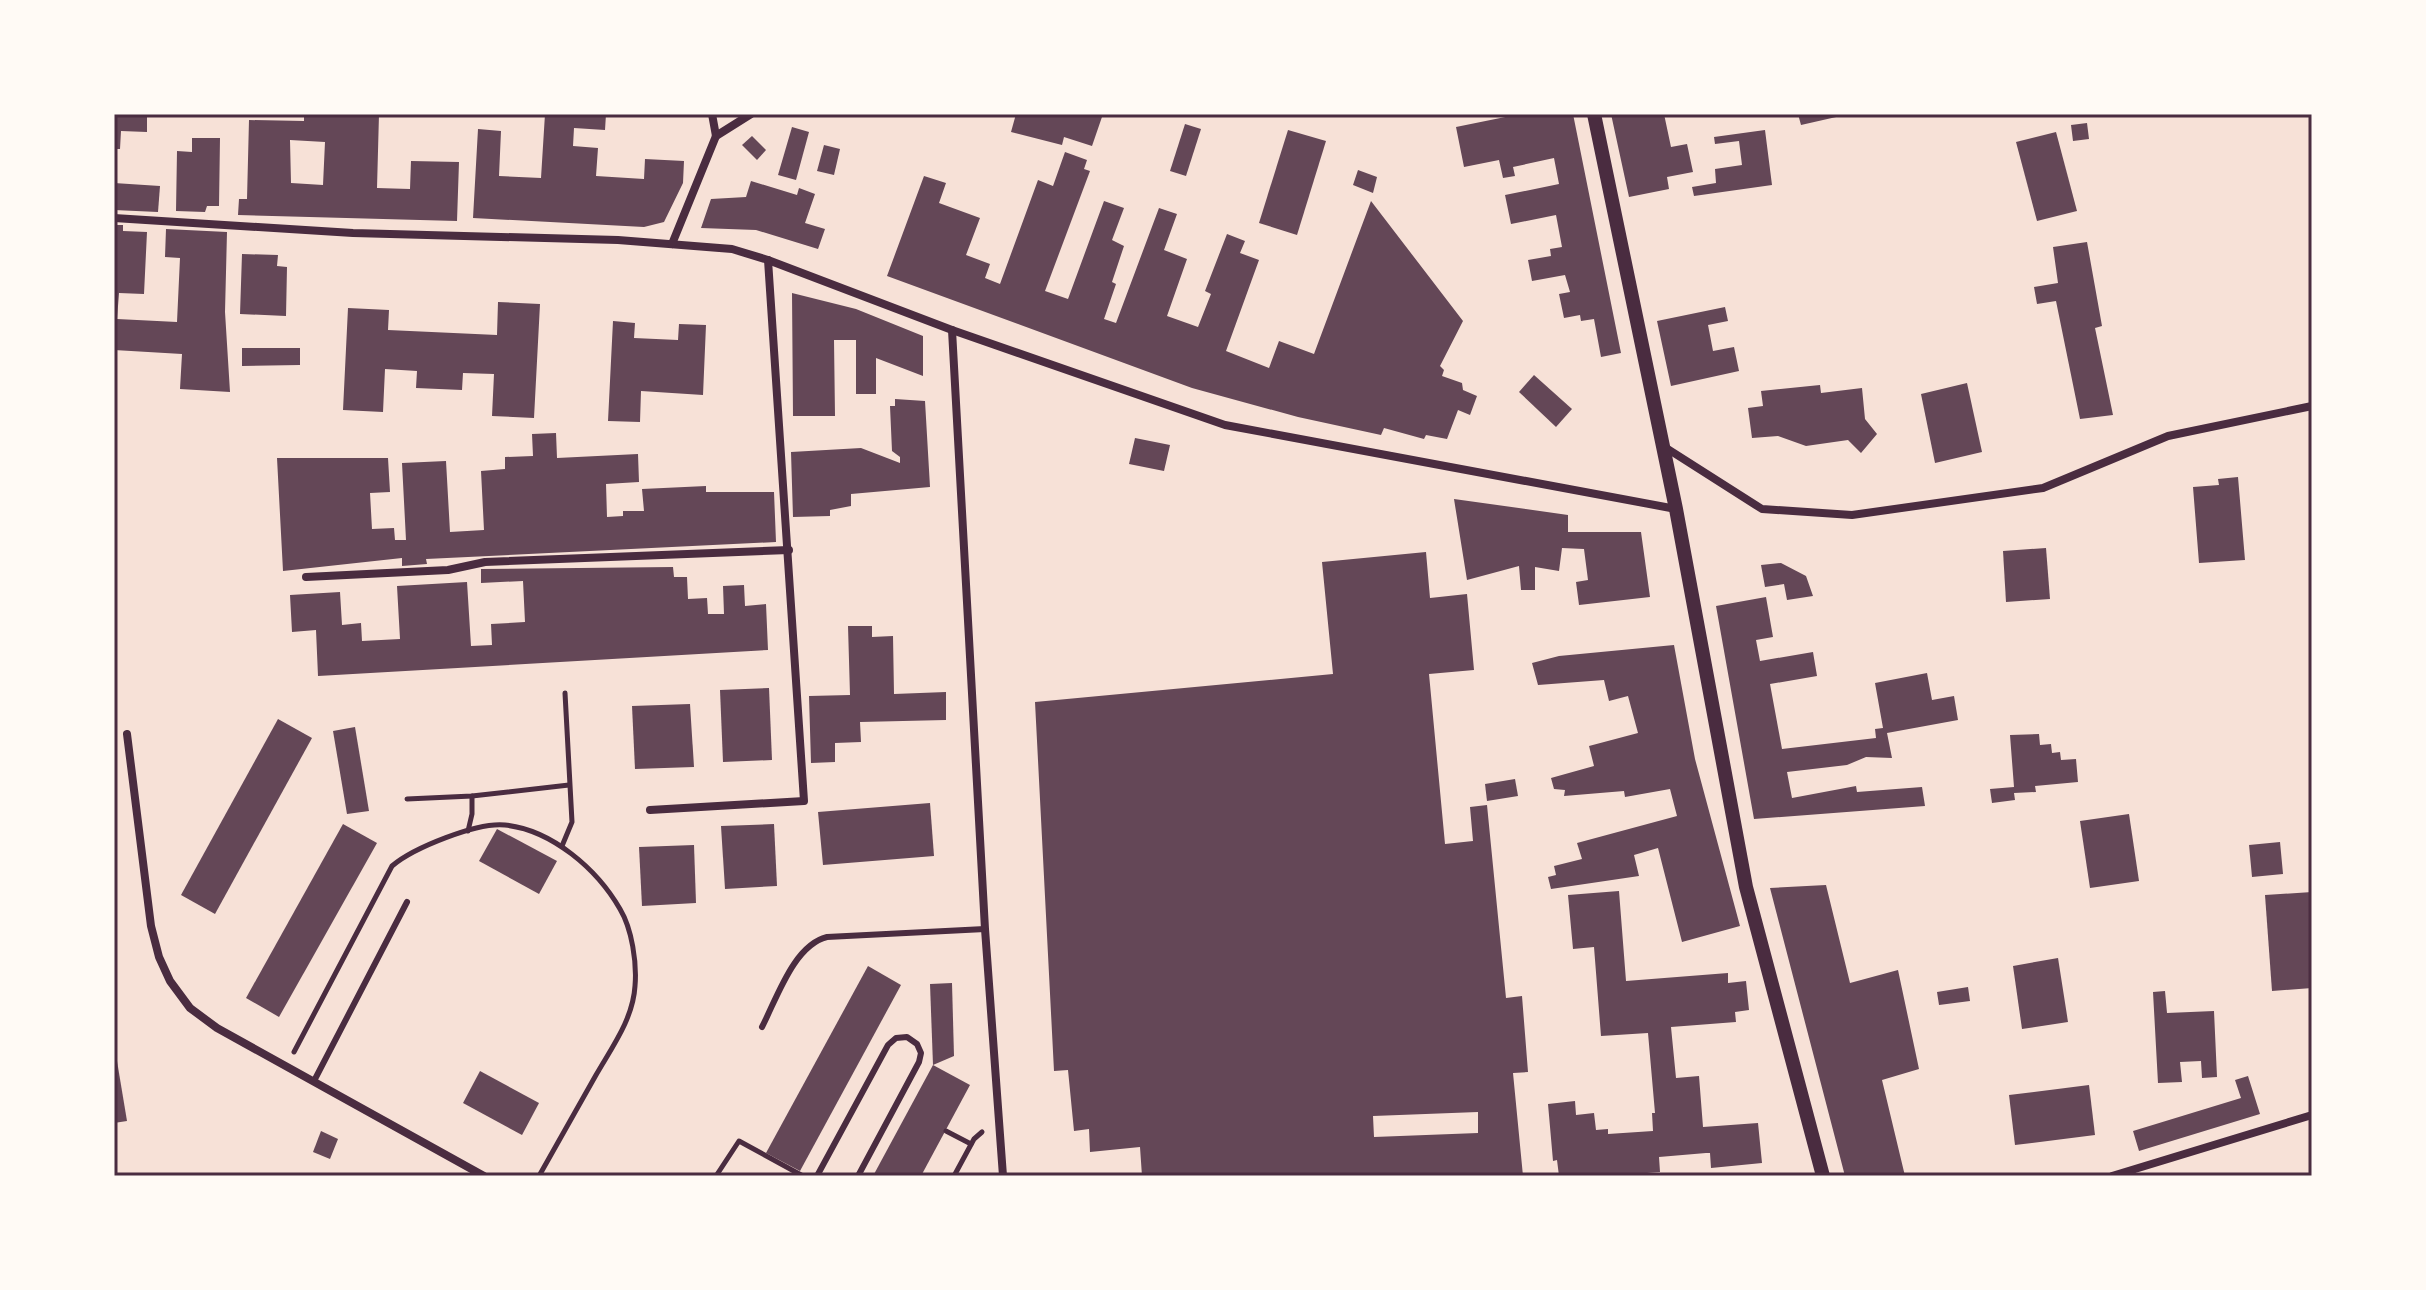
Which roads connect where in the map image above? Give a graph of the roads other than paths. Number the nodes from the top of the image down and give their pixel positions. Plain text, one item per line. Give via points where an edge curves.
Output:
1 (712, 114) edge
2 (751, 114) edge
3 (1594, 114) edge
4 (716, 136) junction
5 (114, 218) edge
6 (672, 244) junction
7 (768, 260) junction
8 (952, 330) junction
9 (2312, 406) edge
10 (1662, 440) junction
11 (1676, 509) junction
12 (789, 550) junction
13 (306, 577) dead end
14 (127, 734) dead end
15 (650, 810) dead end
16 (407, 902) dead end
17 (985, 929) junction
18 (762, 1027) dead end
19 (314, 1081) junction
20 (2312, 1115) edge
21 (484, 1176) edge
22 (817, 1176) edge
23 (858, 1176) edge
24 (1003, 1176) edge
25 (1823, 1176) edge
26 (2112, 1176) edge

1 - 4 street
2 - 4 street
3 - 10 street
4 - 6 street
5 - 6 street
6 - 7 street via 732,249
7 - 8 street
7 - 12 street
8 - 11 street via 1225,425
8 - 17 street
9 - 10 street via 2168,436 2043,488 1852,515 1762,509
10 - 11 street
11 - 25 street via 1746,887
12 - 13 street via 485,562 448,570
12 - 15 street via 804,801
14 - 19 street via 151,926 170,981 190,1008 217,1028
16 - 19 lane
17 - 18 lane via 816,939 799,956
17 - 24 street
19 - 21 street
20 - 26 street
22 - 23 lane via 888,1045 907,1037 917,1044 919,1062

